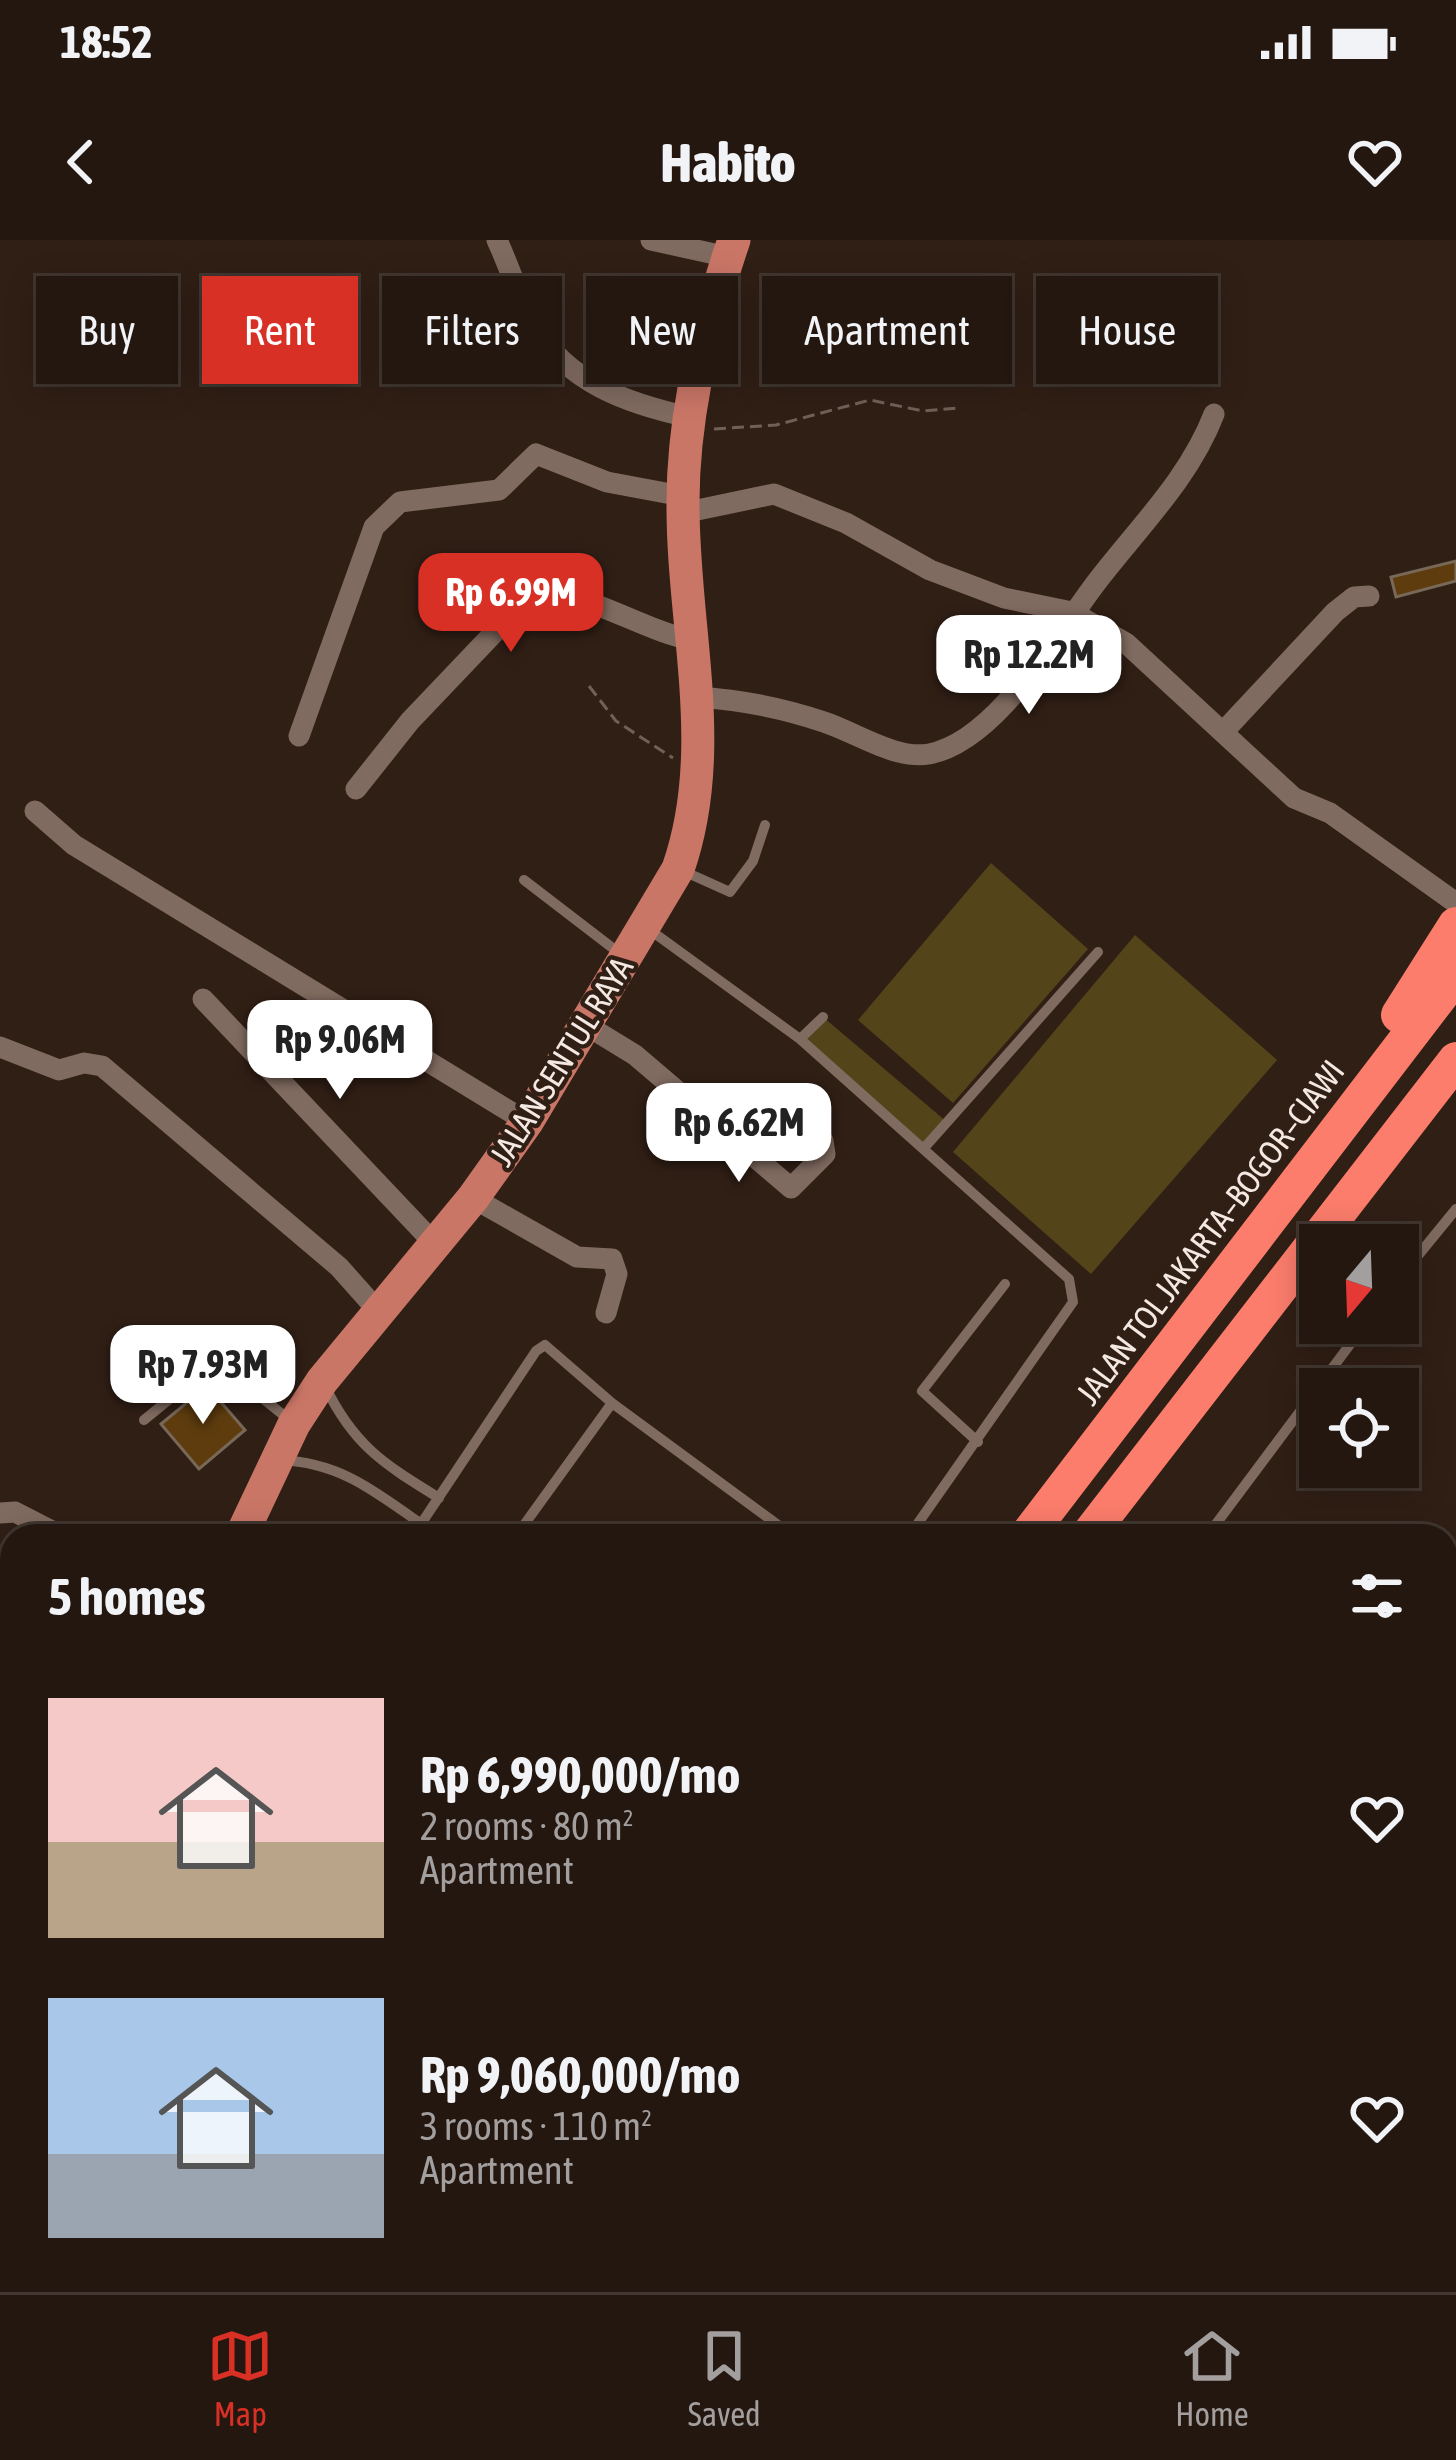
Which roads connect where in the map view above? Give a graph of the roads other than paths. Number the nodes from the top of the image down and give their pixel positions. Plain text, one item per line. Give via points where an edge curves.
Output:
1 (497, 240) edge
2 (651, 240) edge
3 (731, 249) edge
4 (1214, 414) dead end
5 (689, 424) junction
6 (683, 505) junction
7 (1369, 596) dead end
8 (1072, 612) junction
9 (694, 640) junction
10 (698, 697) junction
11 (1224, 731) junction
12 (299, 736) dead end
13 (356, 789) dead end
14 (35, 811) dead end
15 (765, 826) dead end
16 (679, 869) junction
17 (524, 880) dead end
18 (1456, 903) edge
19 (1456, 925) edge
20 (648, 928) junction
21 (1098, 952) dead end
22 (626, 958) junction
23 (1456, 975) edge
24 (203, 999) dead end
25 (823, 1017) dead end
26 (586, 1025) junction
27 (800, 1040) junction
28 (0, 1047) edge
29 (1456, 1060) edge
30 (527, 1122) junction
31 (807, 1126) dead end
32 (925, 1147) junction
33 (473, 1198) junction
34 (1278, 1205) junction
35 (1456, 1209) edge
36 (436, 1244) junction
37 (1419, 1254) edge
38 (1005, 1284) dead end
39 (379, 1312) junction
40 (606, 1312) dead end
41 (1350, 1344) edge
42 (322, 1381) junction
43 (612, 1403) junction
44 (144, 1420) dead end
45 (294, 1424) junction
46 (978, 1442) junction
47 (374, 1457) junction
48 (277, 1460) junction
49 (356, 1478) junction
50 (439, 1498) junction
51 (0, 1513) edge
52 (38, 1524) edge
53 (247, 1524) edge
54 (421, 1524) joint
55 (525, 1524) edge
56 (777, 1524) edge
57 (918, 1524) edge
58 (1036, 1524) edge
59 (1097, 1524) edge
60 (1216, 1524) edge

1 - 5 street via 533,323 556,354 617,398
2 - 3 street
3 - 5 main road, JALAN SENTUL RAYA
4 - 8 street via 1191,465
5 - 6 main road, JALAN SENTUL RAYA
6 - 8 street via 774,494 930,570
6 - 9 main road, JALAN SENTUL RAYA
6 - 12 street via 536,454 499,490 400,502 374,527
7 - 11 street via 1335,612
8 - 10 street via 1016,690 953,745 926,754 742,700
8 - 11 street via 1126,643
9 - 10 main road, JALAN SENTUL RAYA
9 - 13 street via 659,635 575,596 530,595
10 - 16 main road, JALAN SENTUL RAYA via 698,767
11 - 18 street via 1294,798 1330,813
14 - 30 street via 67,839
15 - 16 lane via 730,892
16 - 20 main road, JALAN SENTUL RAYA
17 - 22 lane
19 - 34 highway
20 - 22 main road, JALAN SENTUL RAYA
20 - 27 lane
21 - 32 lane
22 - 26 main road, JALAN SENTUL RAYA
23 - 34 highway, JALAN TOL JAKARTA–BOGOR–CIAWI
24 - 36 street
25 - 27 lane
26 - 30 main road, JALAN SENTUL RAYA
26 - 31 street via 634,1055 791,1188 826,1148
27 - 32 lane
28 - 39 street via 59,1070 102,1066 339,1267
29 - 59 highway
30 - 33 main road, JALAN SENTUL RAYA
32 - 46 lane via 1075,1292
33 - 36 main road, JALAN SENTUL RAYA
33 - 40 street via 545,1243 577,1257 612,1259 617,1274
34 - 58 highway, JALAN TOL JAKARTA–BOGOR–CIAWI
35 - 37 lane
36 - 39 main road, JALAN SENTUL RAYA
38 - 46 lane via 922,1391
39 - 42 main road, JALAN SENTUL RAYA
41 - 60 lane
42 - 45 main road, JALAN SENTUL RAYA
42 - 47 lane via 344,1426
43 - 50 lane via 545,1346
43 - 55 lane
43 - 56 lane
44 - 45 lane via 205,1371 222,1371
45 - 48 main road, JALAN SENTUL RAYA
46 - 57 lane
47 - 49 lane
47 - 50 lane
48 - 49 lane via 319,1462
48 - 53 main road, JALAN SENTUL RAYA
49 - 54 lane
50 - 54 lane
51 - 52 street

